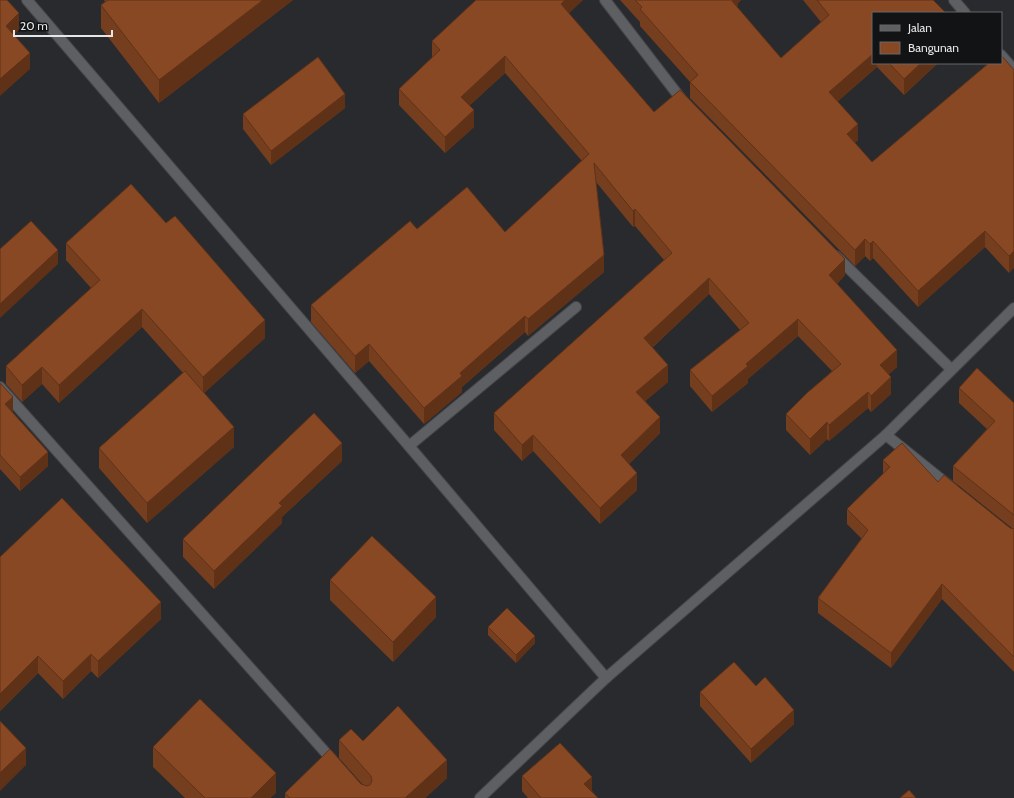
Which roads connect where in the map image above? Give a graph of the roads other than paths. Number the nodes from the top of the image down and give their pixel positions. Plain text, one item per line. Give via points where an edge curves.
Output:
1 (27, 0) edge
2 (605, 0) edge
3 (954, 0) edge
4 (964, 12) edge
5 (1002, 56) edge
6 (1014, 70) edge
7 (695, 113) edge
8 (829, 249) edge
9 (576, 307) dead end
10 (1014, 308) edge
11 (951, 369) junction
12 (0, 387) edge
13 (886, 435) junction
14 (409, 446) junction
15 (960, 494) edge
16 (606, 678) junction
17 (339, 768) edge
18 (480, 798) edge

1 - 14 street
2 - 7 street
3 - 4 street
5 - 6 street
8 - 11 street
9 - 14 street
10 - 11 street
11 - 13 street
12 - 17 street
13 - 15 street
13 - 16 street
14 - 16 street
16 - 18 street

